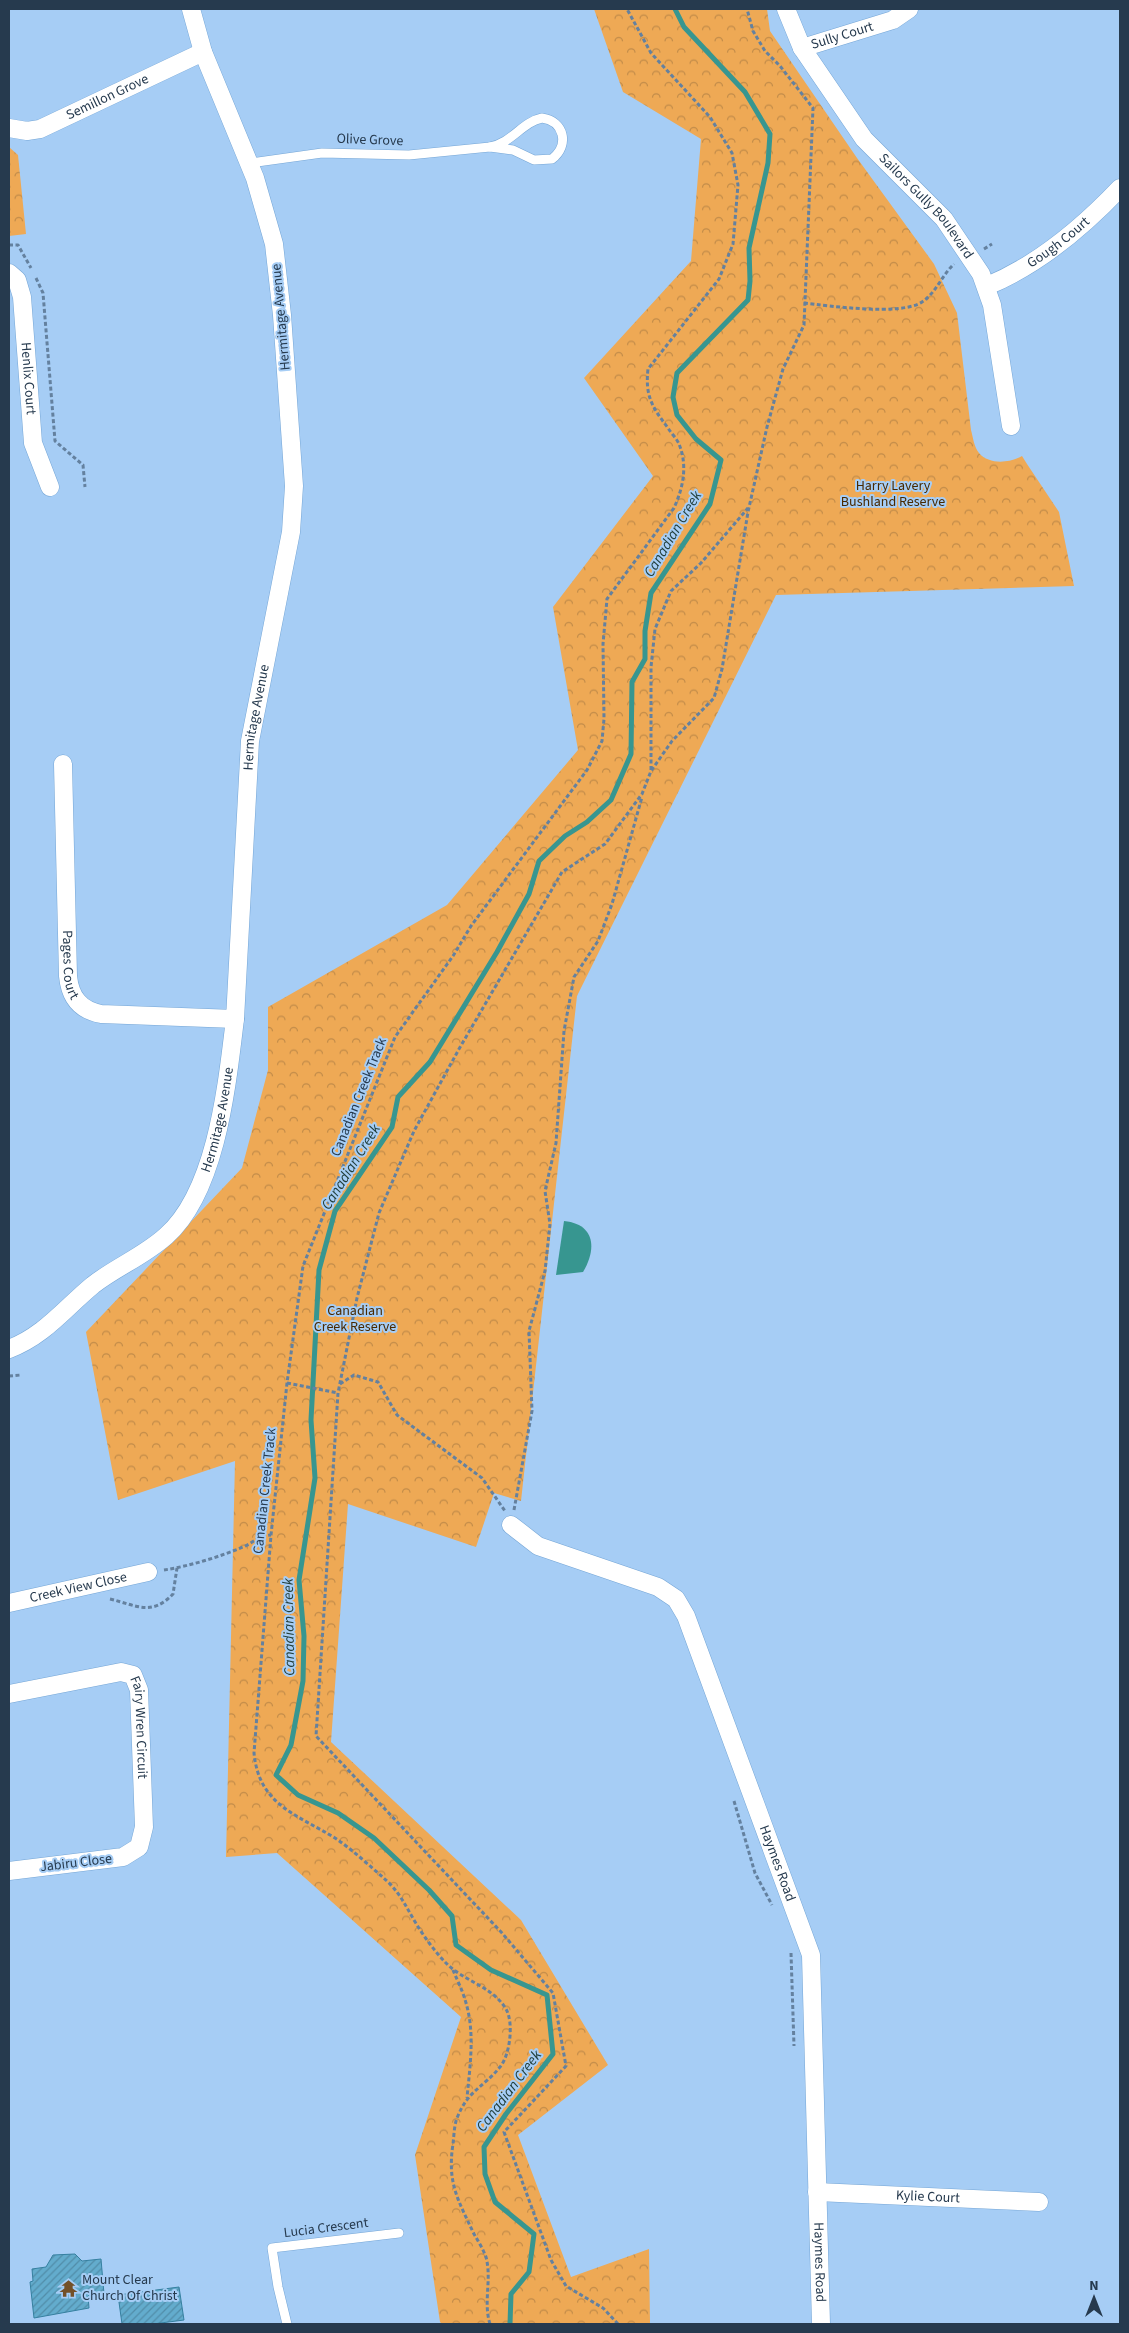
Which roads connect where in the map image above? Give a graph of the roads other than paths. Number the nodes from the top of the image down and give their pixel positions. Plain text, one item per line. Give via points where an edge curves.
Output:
1 (191, 9) edge
2 (786, 9) edge
3 (910, 9) edge
4 (802, 48) junction
5 (203, 52) junction
6 (9, 128) edge
7 (490, 147) junction
8 (250, 163) junction
9 (1120, 188) edge
10 (9, 273) edge
11 (987, 286) junction
12 (1011, 426) dead end
13 (50, 487) dead end
14 (63, 764) dead end
15 (235, 1019) junction
16 (9, 1349) edge
17 (511, 1525) road end
18 (148, 1572) road end
19 (9, 1603) edge
20 (9, 1694) edge
21 (139, 1847) joint
22 (9, 1871) edge
23 (817, 2192) junction
24 (1039, 2202) dead end
25 (399, 2233) dead end
26 (287, 2324) edge
27 (820, 2324) edge

1 - 5 street, Hermitage Avenue
2 - 4 street, Sailors Gully Boulevard
3 - 4 street, Sully Court via 893,20
4 - 11 street, Sailors Gully Boulevard via 868,144 944,219
5 - 6 street, Semillon Grove via 40,129
5 - 8 street, Hermitage Avenue
7 - 7 lane, Olive Grove via 508,140 530,122 542,118 557,125 563,138 559,153 543,161 505,148
7 - 8 lane, Olive Grove via 409,155 322,153
8 - 15 street, Hermitage Avenue via 277,262 294,499 291,532 250,749
9 - 11 street, Gough Court via 1058,244 1013,274
10 - 13 street, Henlix Court via 17,280 22,297 34,443
11 - 12 street, Sailors Gully Boulevard
14 - 15 street, Pages Court via 68,976 77,1002 100,1014
15 - 16 street, Hermitage Avenue via 218,1127 200,1182 185,1213 157,1244 98,1282 34,1337
17 - 23 street, Haymes Road via 538,1546 658,1587 676,1599 686,1616 812,1956
18 - 19 street, Creek View Close
20 - 21 street, Fairy Wren Circuit via 121,1672 133,1675 139,1690 144,1827
21 - 22 street, Jabiru Close via 123,1857
23 - 24 street, Kylie Court
23 - 27 street, Haymes Road
25 - 26 lane, Lucia Crescent via 272,2248

